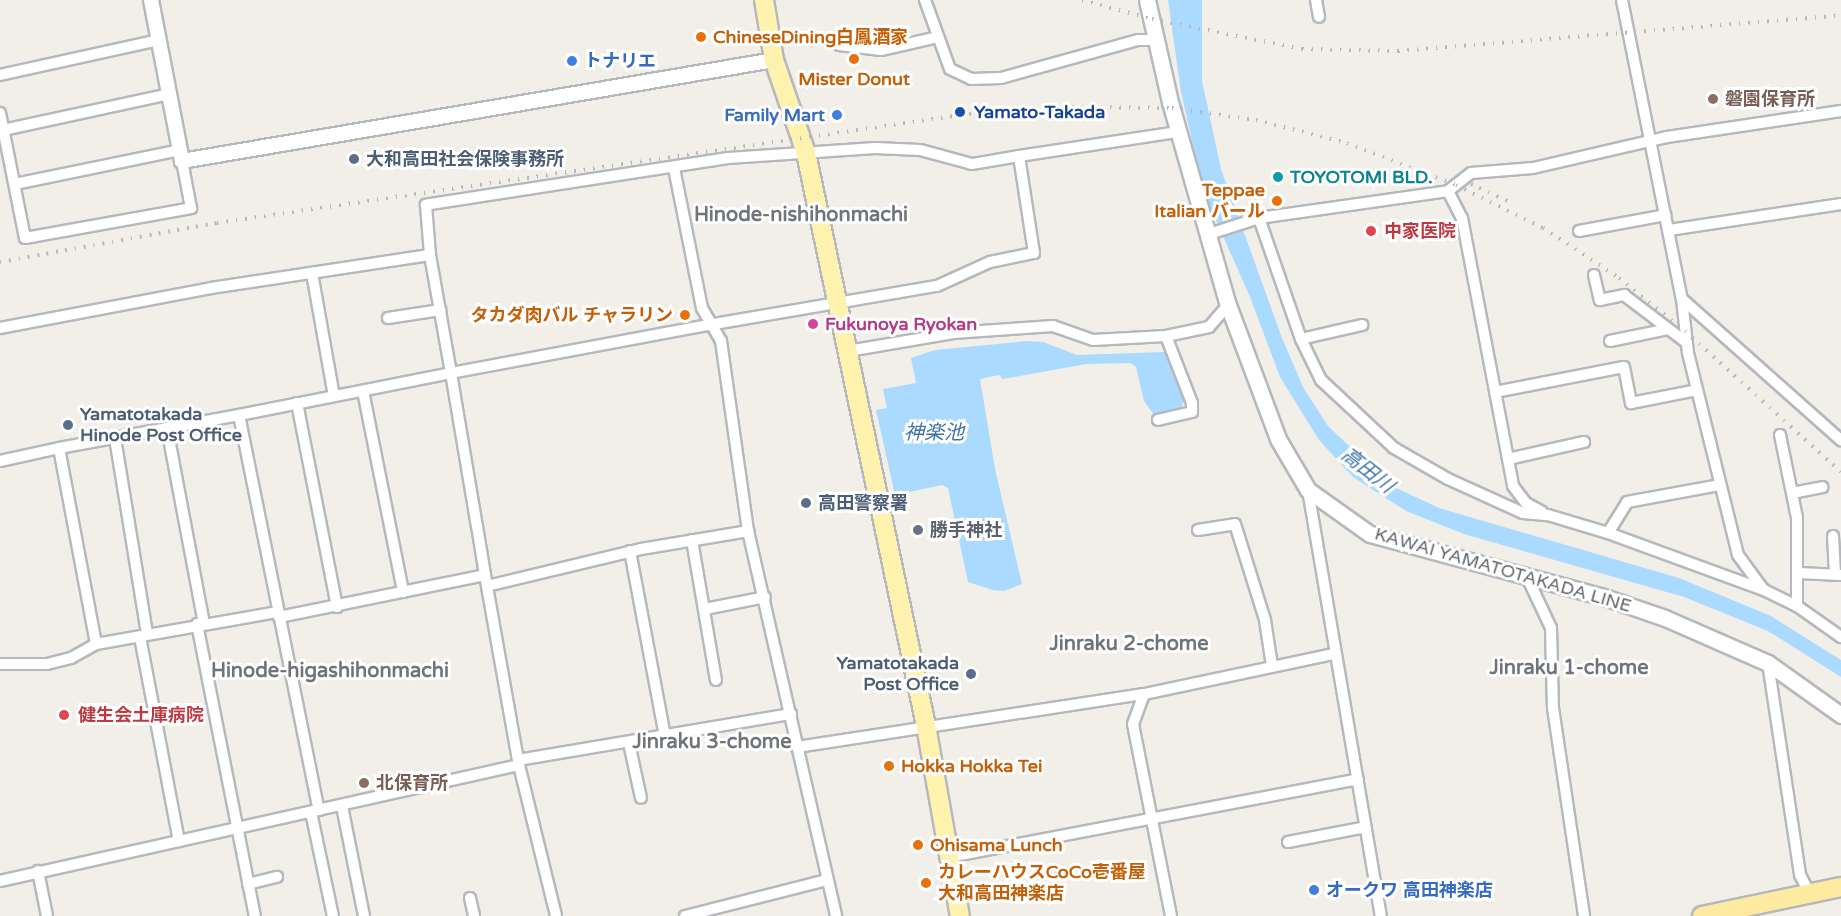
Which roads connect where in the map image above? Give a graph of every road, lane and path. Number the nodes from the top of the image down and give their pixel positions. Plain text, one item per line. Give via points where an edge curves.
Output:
1 (151, 0) edge
2 (764, 0) edge
3 (925, 0) edge
4 (1147, 0) edge
5 (1316, 0) edge
6 (1622, 0) edge
7 (1319, 17) dead end
8 (938, 37) junction
9 (159, 40) junction
10 (1157, 40) junction
11 (839, 45) dead end
12 (774, 60) junction
13 (0, 75) edge
14 (169, 94) junction
15 (1841, 111) edge
16 (0, 113) edge
17 (3, 130) junction
18 (1178, 132) junction
19 (1652, 142) junction
20 (806, 153) junction
21 (181, 156) junction
22 (1019, 156) junction
23 (674, 168) junction
24 (15, 184) junction
25 (1449, 191) junction
26 (1841, 204) edge
27 (1666, 215) junction
28 (1259, 218) junction
29 (1669, 230) junction
30 (1579, 231) dead end
31 (1209, 234) junction
32 (430, 255) junction
33 (312, 273) junction
34 (1594, 275) dead end
35 (1683, 299) junction
36 (836, 302) junction
37 (1228, 305) junction
38 (440, 310) junction
39 (388, 318) dead end
40 (708, 325) junction
41 (1362, 325) dead end
42 (0, 328) edge
43 (1668, 329) junction
44 (1166, 336) junction
45 (1301, 339) junction
46 (1610, 341) dead end
47 (1687, 343) junction
48 (848, 351) junction
49 (451, 373) junction
50 (1697, 390) junction
51 (363, 391) junction
52 (1495, 392) junction
53 (334, 396) junction
54 (297, 403) junction
55 (239, 415) junction
56 (1158, 420) dead end
57 (167, 428) junction
58 (1780, 435) dead end
59 (116, 438) junction
60 (1841, 440) edge
61 (1584, 442) dead end
62 (59, 448) junction
63 (1508, 459) junction
64 (0, 461) edge
65 (1720, 485) junction
66 (1822, 487) dead end
67 (1308, 490) junction
68 (1792, 493) junction
69 (1548, 515) junction
70 (1198, 530) dead end
71 (748, 531) junction
72 (1608, 533) junction
73 (1833, 536) dead end
74 (692, 540) junction
75 (630, 551) junction
76 (1799, 573) junction
77 (1838, 574) edge
78 (1527, 577) junction
79 (486, 580) junction
80 (1764, 590) junction
81 (403, 592) junction
82 (765, 597) junction
83 (1797, 606) junction
84 (337, 607) junction
85 (705, 609) junction
86 (278, 615) junction
87 (201, 624) junction
88 (144, 636) junction
89 (1841, 637) edge
90 (96, 644) junction
91 (1334, 654) junction
92 (1768, 663) junction
93 (0, 664) edge
94 (1272, 666) junction
95 (716, 680) dead end
96 (1144, 694) junction
97 (791, 714) junction
98 (1841, 715) edge
99 (926, 726) junction
100 (665, 737) junction
101 (629, 743) junction
102 (797, 747) junction
103 (518, 762) junction
104 (1358, 779) junction
105 (641, 798) dead end
106 (342, 806) junction
107 (315, 811) junction
108 (1149, 820) junction
109 (237, 826) junction
110 (1366, 827) junction
111 (179, 840) junction
112 (1288, 842) dead end
113 (950, 857) junction
114 (39, 871) junction
115 (277, 877) dead end
116 (827, 880) junction
117 (0, 881) edge
118 (248, 884) junction
119 (1841, 887) edge
120 (1810, 894) junction
121 (470, 898) dead end
122 (713, 913) edge
123 (47, 916) edge
124 (255, 916) edge
125 (333, 916) edge
126 (364, 916) edge
127 (474, 916) edge
128 (556, 916) edge
129 (685, 916) edge
130 (836, 916) edge
131 (960, 916) edge
132 (1171, 916) edge
133 (1381, 916) edge
134 (1584, 916) edge
135 (1702, 916) edge

1 - 9 street
2 - 12 main road
3 - 8 street
4 - 10 main road, KAWAI YAMATOTAKADA LINE
5 - 7 street
6 - 19 street
8 - 10 street via 950,69 971,79 1001,78 1138,40
8 - 11 street via 880,50
9 - 13 street
9 - 14 street
10 - 18 main road, KAWAI YAMATOTAKADA LINE
12 - 20 main road
12 - 21 street
14 - 17 street
14 - 21 street
15 - 19 street via 1777,118
16 - 17 street
17 - 24 street
18 - 22 street
18 - 31 main road, KAWAI YAMATOTAKADA LINE
19 - 25 street via 1533,168 1471,173
19 - 27 street
20 - 22 street via 874,148 920,150 972,164
20 - 23 street via 728,158
20 - 36 main road
21 - 24 street
21 - 24 street via 191,208 25,238
22 - 36 street via 1034,253 990,262 937,286
23 - 32 street via 426,205
23 - 40 street
25 - 28 street
25 - 52 street via 1462,218
26 - 29 street
27 - 29 street
27 - 30 street
28 - 31 street
28 - 45 street
29 - 35 street
31 - 37 main road, KAWAI YAMATOTAKADA LINE
32 - 33 street
32 - 38 street
33 - 42 street
33 - 53 street
34 - 43 street via 1600,300 1624,295
35 - 47 street
35 - 60 street
36 - 40 street
36 - 48 main road
37 - 44 street via 1209,327
37 - 67 main road, KAWAI YAMATOTAKADA LINE via 1278,439
38 - 39 street
38 - 49 street
40 - 49 street
40 - 71 street via 721,341
41 - 45 street
43 - 46 street
43 - 47 street
44 - 48 street via 1093,340 1053,326 953,333
44 - 56 street via 1192,412
45 - 69 street via 1321,380 1394,448 1448,479 1522,513
47 - 50 street
48 - 99 main road
49 - 51 street
49 - 79 street
50 - 52 street via 1631,403 1624,367
50 - 65 street
51 - 53 street
51 - 81 street
52 - 63 street
53 - 54 street
54 - 55 street
54 - 84 street
55 - 57 street
55 - 86 street
57 - 59 street
57 - 87 street
58 - 68 street
59 - 62 street
59 - 88 street
61 - 63 street
62 - 64 street
62 - 90 street
63 - 69 street via 1517,495
65 - 72 street via 1627,502
65 - 80 street via 1738,555
66 - 68 street
67 - 78 main road, KAWAI YAMATOTAKADA LINE via 1370,534
67 - 91 street
68 - 76 street
69 - 72 street
70 - 94 street via 1236,524 1264,620
71 - 74 street
71 - 82 street
72 - 80 street
73 - 77 street
74 - 75 street
74 - 85 street
75 - 79 street
75 - 100 street
76 - 77 street
76 - 83 street
78 - 92 main road, KAWAI YAMATOTAKADA LINE via 1665,618
78 - 134 street via 1551,628 1553,708
79 - 81 street
79 - 103 street
80 - 83 street
81 - 84 street
82 - 85 street
82 - 97 street
83 - 89 street
84 - 86 street
85 - 95 street
86 - 87 street
86 - 107 street
87 - 88 street
87 - 109 street
88 - 90 street
88 - 111 street
90 - 93 street via 71,658 47,664
91 - 94 street
91 - 104 street
92 - 98 main road, KAWAI YAMATOTAKADA LINE
92 - 120 street via 1800,875
94 - 96 street
96 - 99 street
96 - 108 street via 1133,724
97 - 100 street
97 - 102 street
99 - 102 street
99 - 113 main road
100 - 101 street
101 - 103 street
101 - 105 street
102 - 116 street
103 - 106 street
103 - 128 street
104 - 108 street
104 - 110 street
106 - 107 street
106 - 126 street
107 - 109 street
107 - 125 street
108 - 113 street
108 - 132 street
109 - 111 street
109 - 118 street
110 - 112 street
110 - 133 street
111 - 114 street
113 - 131 main road
114 - 117 street
114 - 123 street
115 - 118 street
116 - 122 street
116 - 130 street
118 - 124 street
119 - 120 highway
120 - 135 highway
121 - 127 street
122 - 129 street

